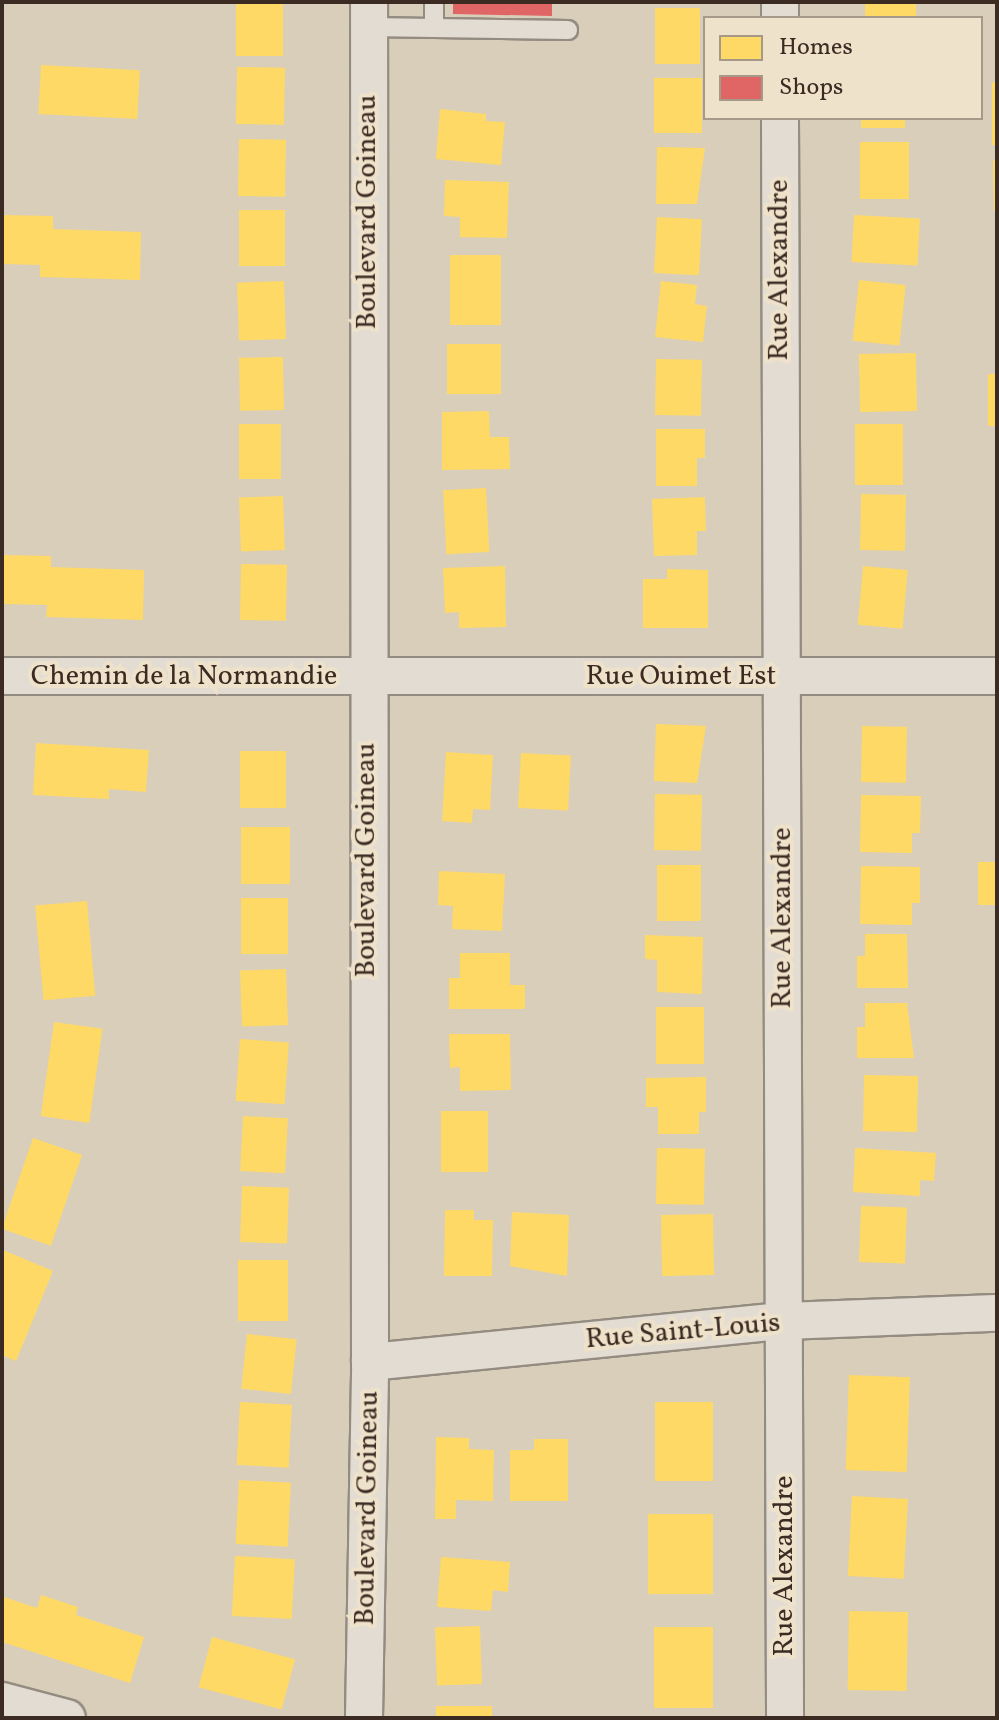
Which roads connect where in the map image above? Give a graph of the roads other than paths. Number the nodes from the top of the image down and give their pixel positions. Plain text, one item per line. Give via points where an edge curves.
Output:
1 (434, 2) edge
2 (369, 14) edge
3 (434, 28) junction
4 (568, 30) dead end
5 (780, 120) edge
6 (2, 676) edge
7 (782, 676) junction
8 (997, 676) edge
9 (366, 678) junction
10 (997, 1313) edge
11 (784, 1321) junction
12 (370, 1362) junction
13 (2, 1701) edge
14 (67, 1718) edge
15 (364, 1718) edge
16 (785, 1718) edge

1 - 3 lane
2 - 3 lane
2 - 9 street, Boulevard Goineau
3 - 4 lane
5 - 7 street, Rue Alexandre
6 - 9 street, Chemin de la Normandie
7 - 8 street, Rue Ouimet Est
7 - 9 street, Rue Ouimet Est
7 - 11 street, Rue Alexandre
9 - 12 street, Boulevard Goineau
10 - 11 street, Rue Saint-Louis
11 - 12 street, Rue Saint-Louis
11 - 16 street, Rue Alexandre
12 - 15 street, Boulevard Goineau
13 - 14 street

